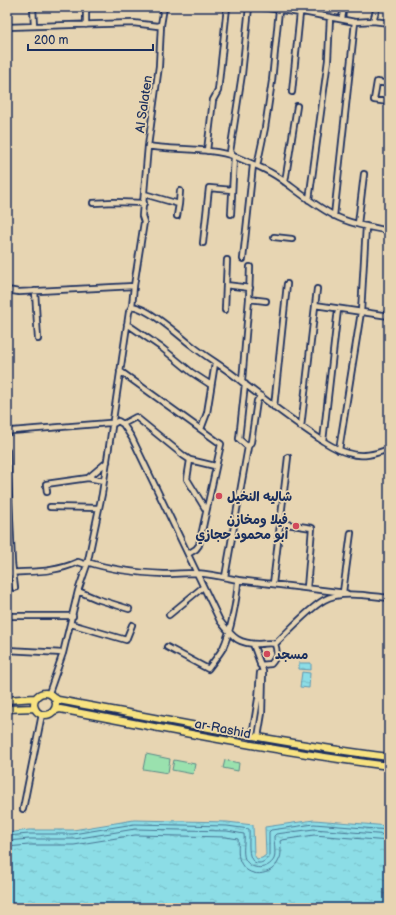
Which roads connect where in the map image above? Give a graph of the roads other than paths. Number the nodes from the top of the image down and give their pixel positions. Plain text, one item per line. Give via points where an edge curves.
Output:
1 (33, 7) edge
2 (86, 7) edge
3 (164, 7) edge
4 (227, 7) edge
5 (249, 7) edge
6 (262, 7) edge
7 (316, 7) edge
8 (344, 7) edge
9 (377, 7) edge
10 (292, 9) edge
11 (279, 10) junction
12 (300, 13) junction
13 (314, 14) junction
14 (330, 17) junction
15 (342, 18) junction
16 (373, 21) junction
17 (355, 22) junction
18 (389, 23) edge
19 (86, 24) junction
20 (162, 25) junction
21 (34, 26) junction
22 (7, 27) edge
23 (389, 84) edge
24 (292, 92) dead end
25 (389, 102) edge
26 (297, 106) dead end
27 (148, 146) junction
28 (207, 151) junction
29 (234, 157) junction
30 (255, 165) junction
31 (364, 174) dead end
32 (285, 182) junction
33 (232, 190) junction
34 (180, 191) dead end
35 (144, 194) junction
36 (309, 200) junction
37 (93, 203) dead end
38 (144, 203) junction
39 (179, 204) junction
40 (231, 214) dead end
41 (177, 216) dead end
42 (334, 216) junction
43 (358, 224) junction
44 (366, 226) junction
45 (389, 230) edge
46 (274, 237) dead end
47 (292, 239) dead end
48 (203, 243) dead end
49 (243, 259) dead end
50 (227, 260) dead end
51 (250, 267) dead end
52 (287, 284) dead end
53 (226, 285) junction
54 (134, 286) junction
55 (250, 288) junction
56 (317, 289) dead end
57 (7, 290) edge
58 (35, 291) junction
59 (249, 300) junction
60 (266, 301) dead end
61 (132, 306) junction
62 (315, 306) junction
63 (389, 308) edge
64 (338, 309) junction
65 (225, 310) dead end
66 (361, 312) junction
67 (388, 316) edge
68 (127, 324) junction
69 (38, 339) dead end
70 (215, 363) junction
71 (120, 371) junction
72 (243, 382) junction
73 (211, 385) junction
74 (261, 396) junction
75 (274, 407) junction
76 (113, 424) junction
77 (123, 424) junction
78 (300, 427) junction
79 (201, 429) junction
80 (7, 433) edge
81 (323, 441) junction
82 (248, 447) junction
83 (389, 449) edge
84 (339, 450) junction
85 (7, 451) edge
86 (288, 457) dead end
87 (190, 460) junction
88 (107, 462) junction
89 (216, 466) junction
90 (88, 478) junction
91 (104, 481) junction
92 (47, 492) dead end
93 (50, 506) dead end
94 (99, 508) junction
95 (206, 510) junction
96 (280, 523) junction
97 (351, 533) dead end
98 (188, 554) junction
99 (87, 564) junction
100 (14, 572) junction
101 (7, 573) edge
102 (196, 573) junction
103 (225, 577) junction
104 (238, 580) junction
105 (273, 584) junction
106 (15, 588) dead end
107 (203, 588) junction
108 (307, 588) junction
109 (78, 591) junction
110 (343, 592) junction
111 (359, 594) junction
112 (389, 598) edge
113 (129, 609) dead end
114 (169, 615) dead end
115 (7, 616) edge
116 (73, 616) junction
117 (71, 624) junction
118 (132, 625) dead end
119 (229, 632) junction
120 (253, 644) junction
121 (275, 644) junction
122 (168, 647) dead end
123 (7, 650) edge
124 (63, 652) junction
125 (260, 665) junction
126 (49, 693) junction
127 (35, 698) junction
128 (55, 698) junction
129 (7, 700) edge
130 (35, 708) junction
131 (7, 709) edge
132 (54, 711) junction
133 (42, 714) junction
134 (255, 737) junction
135 (389, 757) edge
136 (389, 766) edge
137 (23, 809) dead end

1 - 21 street
2 - 19 street
3 - 20 street, Al Salaten
4 - 28 street via 218,91 213,100
5 - 29 street via 230,152
6 - 11 street
7 - 13 street
8 - 15 street
9 - 16 street
10 - 11 street
10 - 12 street
11 - 30 street via 272,81
12 - 13 street
12 - 24 street
13 - 14 street
14 - 15 street
14 - 36 street via 328,60
15 - 17 street
16 - 17 street
16 - 18 street
17 - 42 street
19 - 20 street
19 - 21 street
20 - 27 street, Al Salaten
21 - 22 street
23 - 25 street via 377,82 374,100
26 - 32 street
27 - 28 street
27 - 35 street, Al Salaten
28 - 29 street
29 - 30 street
29 - 33 street
30 - 32 street
30 - 49 street
31 - 43 street
32 - 36 street
33 - 40 street
33 - 48 street via 209,188
34 - 39 street
35 - 38 street, Al Salaten
35 - 39 street
36 - 42 street
37 - 38 street
38 - 54 street, Al Salaten via 144,222
39 - 41 street
42 - 43 street
43 - 44 street
44 - 45 street
44 - 66 street
46 - 47 street
50 - 53 street
51 - 55 street
52 - 75 street
53 - 55 street
53 - 65 street
54 - 58 street
54 - 61 street, Al Salaten
55 - 59 street
56 - 62 street
57 - 58 street
58 - 69 street
59 - 60 street
59 - 72 street
61 - 68 street, Al Salaten
61 - 70 street via 161,321
62 - 64 street
62 - 78 street
63 - 67 street
64 - 66 street
64 - 81 street
66 - 67 street
66 - 84 street
68 - 71 street, Al Salaten
68 - 73 street
70 - 72 street
70 - 73 street
71 - 76 street, Al Salaten
71 - 79 street
72 - 74 street
72 - 82 street via 239,439
73 - 79 street via 207,413
74 - 75 street
74 - 82 street via 257,401
75 - 78 street
76 - 77 street via 118,421
76 - 80 street
76 - 88 street, Al Salaten
77 - 87 street via 136,417
77 - 98 street
78 - 81 street
79 - 89 street via 221,444
81 - 84 street
82 - 103 street
83 - 84 street via 370,455 352,455
85 - 100 street
86 - 96 street
87 - 89 street
87 - 95 street via 187,479
88 - 90 street
88 - 91 street, Al Salaten
89 - 95 street
90 - 91 street
90 - 92 street via 46,484
91 - 94 street, Al Salaten
93 - 94 street
94 - 99 street, Al Salaten
95 - 98 street via 199,545
96 - 105 street
96 - 108 street via 312,528
97 - 110 street
98 - 102 street
99 - 100 street via 78,562 66,568
99 - 102 street via 163,574
99 - 109 street, Al Salaten
100 - 101 street
100 - 106 street
102 - 103 street
102 - 107 street
103 - 104 street
104 - 105 street
104 - 119 street via 238,593
105 - 108 street
107 - 114 street
107 - 119 street via 220,621
108 - 110 street
109 - 113 street
109 - 116 street, Al Salaten
110 - 111 street
111 - 112 street
111 - 121 street via 325,599
115 - 116 street
116 - 117 street, Al Salaten
117 - 118 street via 126,640
117 - 124 street, Al Salaten
119 - 120 street via 236,640
119 - 122 street via 223,648 208,669
120 - 121 street
120 - 125 street
121 - 125 street via 277,656 271,664
123 - 124 street
124 - 126 street, Al Salaten
125 - 134 street via 263,671 262,713
126 - 127 main road via 40,694
126 - 128 main road
127 - 129 main road
127 - 130 main road
128 - 132 main road
128 - 134 main road, ar-Rashid
130 - 131 main road
130 - 133 main road
132 - 133 main road
132 - 136 main road, ar-Rashid via 60,709 338,760
133 - 137 street
134 - 135 main road, ar-Rashid

